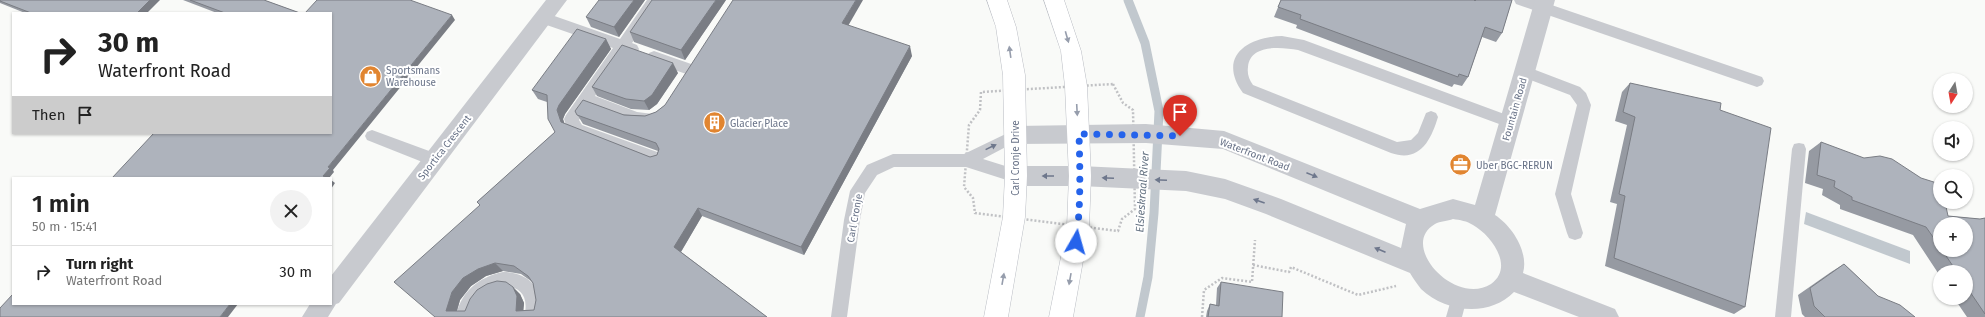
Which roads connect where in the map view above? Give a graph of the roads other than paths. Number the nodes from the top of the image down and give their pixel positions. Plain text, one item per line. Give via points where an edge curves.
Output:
1 (557, 0) edge
2 (655, 0) edge
3 (997, 0) edge
4 (1054, 0) edge
5 (1521, 0) edge
6 (1544, 4) edge
7 (543, 18) junction
8 (622, 46) junction
9 (698, 57) edge
10 (689, 69) junction
11 (1525, 72) junction
12 (1757, 81) dead end
13 (680, 83) edge
14 (585, 99) junction
15 (658, 114) edge
16 (1431, 117) dead end
17 (1510, 122) junction
18 (1079, 134) junction
19 (1016, 135) junction
20 (372, 136) dead end
21 (1799, 149) dead end
22 (655, 158) edge
23 (435, 160) junction
24 (966, 160) junction
25 (1016, 176) junction
26 (1080, 176) junction
27 (1483, 218) junction
28 (1422, 220) junction
29 (1575, 233) dead end
30 (1416, 265) junction
31 (1510, 279) junction
32 (332, 294) edge
33 (323, 305) edge
34 (1456, 308) edge
35 (314, 317) edge
36 (464, 317) edge
37 (532, 317) edge
38 (839, 317) edge
39 (996, 317) edge
40 (1062, 317) edge
41 (1607, 317) edge
42 (1783, 317) edge

1 - 7 street, Sportica Crescent
2 - 8 lane
19 -> 3 main road, Carl Cronje Drive via 1014,75 1006,27
4 -> 18 main road via 1071,51
5 - 6 lane
6 - 11 street, Fountain Road
6 - 12 lane
7 - 8 lane
7 - 23 street, Sportica Crescent
8 - 10 lane
8 - 14 lane
9 - 10 lane
10 - 13 lane
11 - 17 street, Fountain Road
11 - 29 lane via 1575,91 1584,105 1563,194
14 - 15 lane via 637,118 651,118
14 - 22 lane via 571,119 573,127
16 - 17 lane via 1422,142 1411,148 1396,148 1248,89 1240,78 1241,59 1249,50 1270,42 1288,41
17 - 27 street, Fountain Road
18 - 19 street, Waterfront Road
18 - 26 main road
18 -> 28 street, Waterfront Road via 1196,136 1224,140
24 -> 19 lane, Carl Cronje
19 - 25 main road, Carl Cronje Drive
20 - 23 lane
21 - 42 lane
23 - 32 street, Sportica Crescent
24 - 25 lane, Carl Cronje
24 - 38 lane, Carl Cronje via 893,161 872,170 858,191
26 -> 25 street
39 -> 25 main road, Carl Cronje Drive via 1014,217
30 -> 26 street via 1225,189 1186,181
26 -> 40 main road via 1078,227
27 - 28 street via 1453,209 1438,211
27 - 31 street via 1496,228 1512,253 1513,267
28 - 30 street via 1412,236 1411,250
30 - 34 street via 1426,279
31 - 34 street via 1502,290
31 - 41 street
33 - 35 street
36 - 37 lane via 471,298 485,285 503,279 521,282 532,292 535,308

